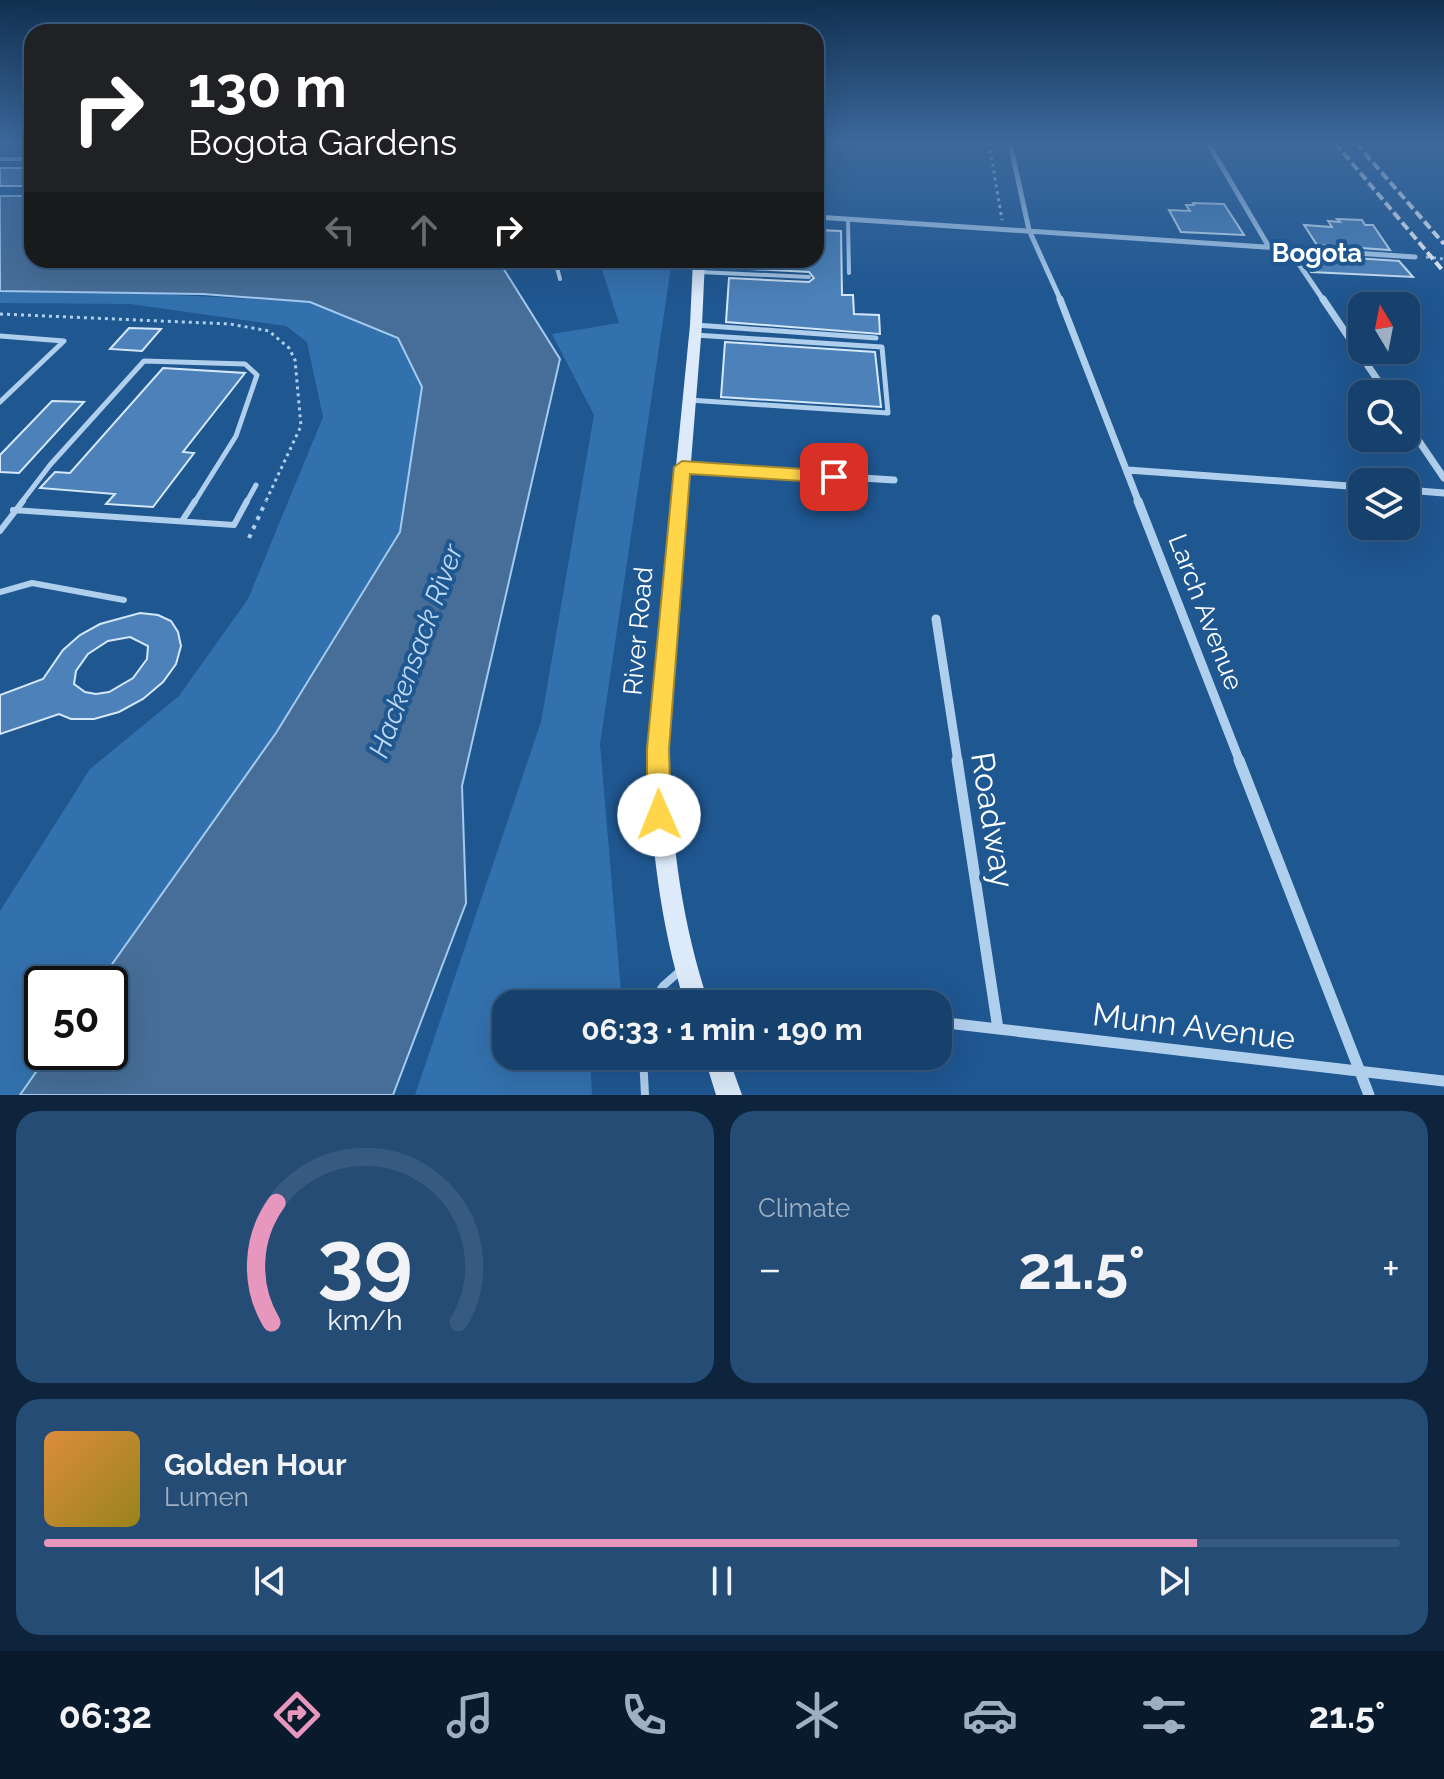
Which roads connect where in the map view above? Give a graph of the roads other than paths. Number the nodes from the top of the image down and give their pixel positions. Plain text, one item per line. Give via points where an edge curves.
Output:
1 (1021, 194) edge
2 (1238, 194) edge
3 (824, 218) edge
4 (848, 219) junction
5 (1029, 230) junction
6 (1269, 247) junction
7 (1288, 248) junction
8 (1415, 257) dead end
9 (557, 268) edge
10 (699, 268) edge
11 (719, 268) edge
12 (849, 273) dead end
13 (809, 277) dead end
14 (560, 279) dead end
15 (696, 330) junction
16 (0, 336) edge
17 (876, 338) dead end
18 (1378, 380) edge
19 (689, 400) junction
20 (0, 402) edge
21 (1420, 443) edge
22 (682, 467) junction
23 (1128, 470) junction
24 (1444, 478) edge
25 (894, 480) dead end
26 (256, 485) dead end
27 (1348, 486) edge
28 (1420, 491) edge
29 (1444, 493) edge
30 (13, 510) junction
31 (182, 521) junction
32 (0, 531) edge
33 (0, 592) edge
34 (124, 600) dead end
35 (936, 619) dead end
36 (686, 967) junction
37 (660, 990) edge
38 (692, 990) edge
39 (952, 1024) edge
40 (998, 1029) junction
41 (644, 1070) edge
42 (721, 1070) edge
43 (1359, 1071) junction
44 (1444, 1081) edge
45 (645, 1095) edge
46 (729, 1095) edge
47 (1369, 1095) edge

1 - 5 street, Larch Avenue
2 - 6 street
3 - 4 street
4 - 5 street
4 - 12 lane
5 - 6 street
5 - 23 street, Larch Avenue
6 - 7 street
7 - 8 street
7 - 18 street
9 - 14 lane
10 - 15 main road, River Road
11 - 13 lane
15 - 17 lane
15 - 19 main road, River Road
15 - 19 lane via 882,347 888,413
16 - 20 lane via 64,341
19 - 22 main road, River Road
21 - 24 street
22 - 25 street
22 - 36 main road, River Road via 658,762 668,888
23 - 27 street
23 - 43 street, Larch Avenue
26 - 31 lane via 234,525
28 - 29 street
30 - 31 lane
30 - 31 lane via 144,361 245,364 257,375 236,436
30 - 32 lane
33 - 34 lane via 32,583
35 - 40 street, Roadway
36 - 37 lane
36 - 38 main road, River Road
39 - 40 street, Munn Avenue
40 - 43 street, Munn Avenue
41 - 45 lane
42 - 46 main road
43 - 44 street, Munn Avenue
43 - 47 street, Larch Avenue

